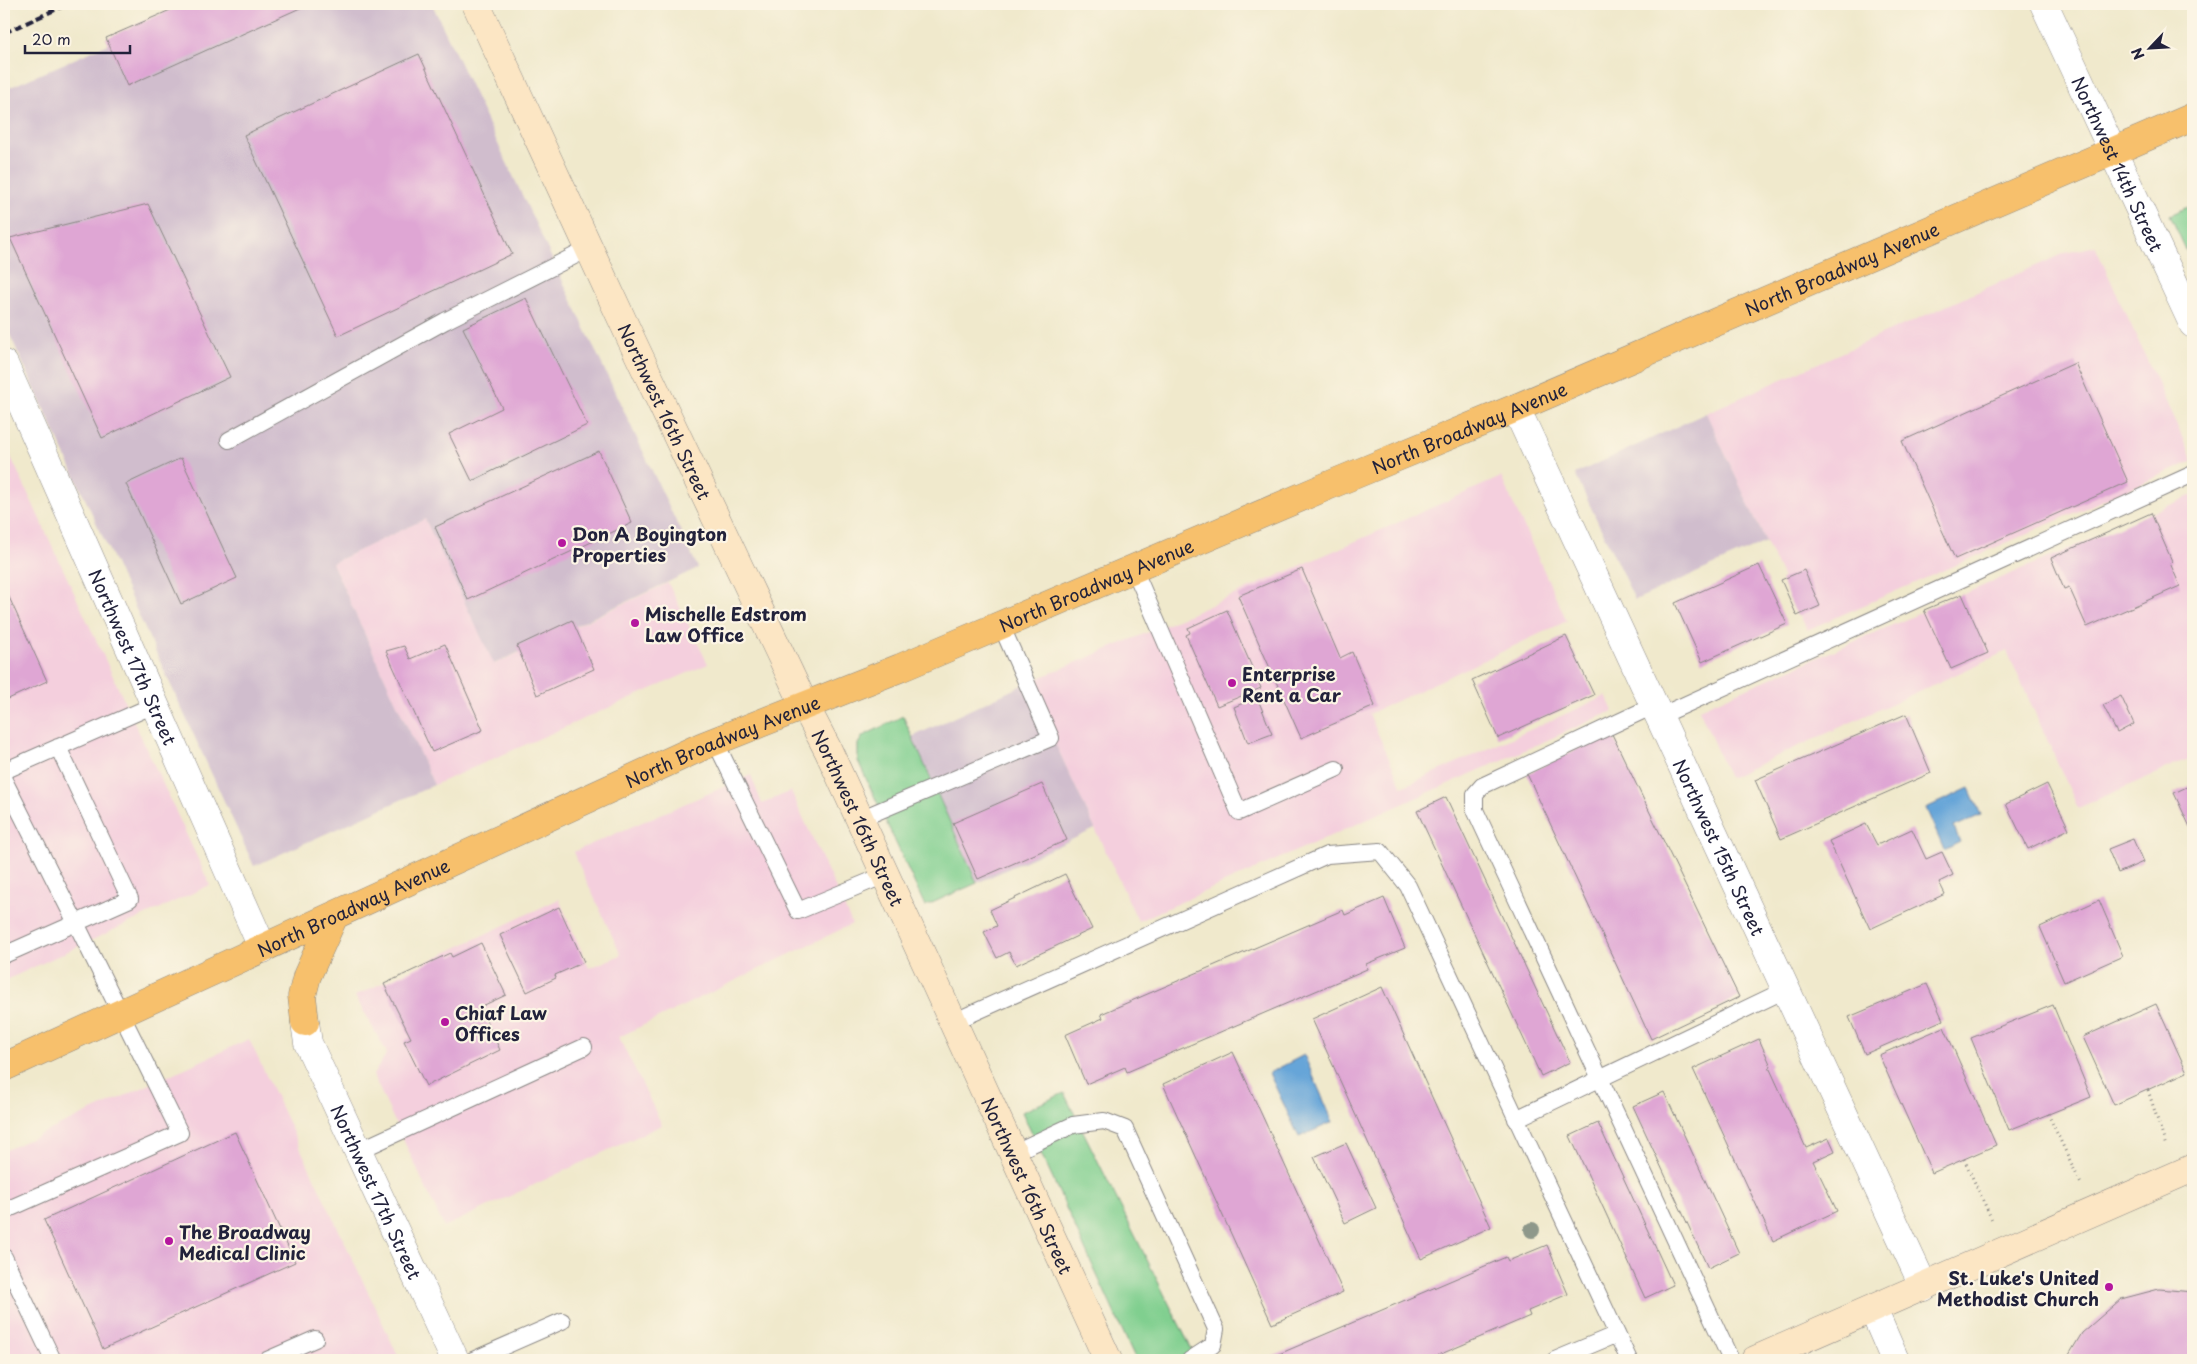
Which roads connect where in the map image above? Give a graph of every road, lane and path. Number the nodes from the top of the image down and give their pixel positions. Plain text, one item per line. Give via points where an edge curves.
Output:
1 (476, 4) edge
2 (2044, 4) edge
3 (2193, 117) edge
4 (2113, 152) junction
5 (590, 248) junction
6 (2193, 324) edge
7 (4, 364) edge
8 (1516, 408) junction
9 (229, 440) dead end
10 (2193, 474) edge
11 (1134, 569) junction
12 (1001, 625) junction
13 (804, 704) junction
14 (154, 705) junction
15 (1655, 712) junction
16 (715, 741) junction
17 (58, 747) junction
18 (1336, 769) dead end
19 (4, 771) edge
20 (4, 780) edge
21 (860, 820) junction
22 (885, 875) junction
23 (334, 916) junction
24 (76, 923) junction
25 (263, 950) junction
26 (4, 955) edge
27 (1785, 990) junction
28 (121, 1012) junction
29 (305, 1022) joint
30 (953, 1022) junction
31 (584, 1047) dead end
32 (4, 1066) edge
33 (1600, 1078) junction
34 (2148, 1090) dead end
35 (2048, 1114) dead end
36 (1516, 1119) junction
37 (358, 1151) junction
38 (1013, 1153) junction
39 (1964, 1160) dead end
40 (2184, 1172) edge
41 (4, 1211) edge
42 (2095, 1211) junction
43 (2006, 1250) junction
44 (4, 1257) edge
45 (1924, 1287) junction
46 (1872, 1310) junction
47 (562, 1321) dead end
48 (1617, 1334) junction
49 (315, 1339) dead end
50 (1628, 1358) edge
51 (52, 1360) edge
52 (266, 1360) edge
53 (456, 1360) edge
54 (472, 1360) edge
55 (1108, 1360) edge
56 (1190, 1360) edge
57 (1555, 1360) edge
58 (1731, 1360) edge
59 (1755, 1360) edge
60 (1895, 1360) edge

1 - 5 street, Northwest 16th Street
2 - 4 street, Northwest 14th Street
3 - 4 main road, North Broadway Avenue
4 - 6 street, Northwest 14th Street
4 - 8 main road, North Broadway Avenue
5 - 9 lane via 445,321
5 - 13 street, Northwest 16th Street
7 - 14 street, Northwest 17th Street
8 - 11 main road, North Broadway Avenue
8 - 15 street, Northwest 15th Street
10 - 15 lane
11 - 12 main road, North Broadway Avenue
11 - 18 lane via 1239,812
12 - 13 main road, North Broadway Avenue
12 - 21 lane via 1051,738
13 - 16 main road, North Broadway Avenue
13 - 21 street, Northwest 16th Street
14 - 17 lane
14 - 25 street, Northwest 17th Street
15 - 27 street, Northwest 15th Street
15 - 33 lane via 1524,765 1482,786 1475,794 1475,810
16 - 22 lane via 798,911
16 - 23 main road, North Broadway Avenue
17 - 19 lane
17 - 24 lane via 130,900
20 - 24 lane
21 - 22 street, Northwest 16th Street
22 - 30 street, Northwest 16th Street
23 - 25 main road, North Broadway Avenue
23 - 29 main road via 307,976 302,996
24 - 26 lane
24 - 28 lane
25 - 28 main road, North Broadway Avenue
27 - 33 lane
27 - 45 street, Northwest 15th Street
28 - 32 main road, North Broadway Avenue
28 - 41 lane via 180,1133
29 - 37 street, Northwest 17th Street via 308,1043
30 - 36 lane via 1327,855 1380,851 1408,886
30 - 38 street, Northwest 16th Street
31 - 37 lane
33 - 36 lane
33 - 58 lane
34 - 40 path
35 - 42 path
36 - 48 lane
37 - 53 street, Northwest 17th Street
38 - 55 street, Northwest 16th Street
38 - 56 lane via 1073,1125 1104,1121 1126,1129 1216,1329 1213,1345
39 - 43 path
40 - 42 street
42 - 43 street
43 - 45 street
44 - 51 lane
45 - 46 street
46 - 59 street
46 - 60 street
47 - 54 lane
48 - 50 lane
48 - 57 lane
49 - 52 lane

